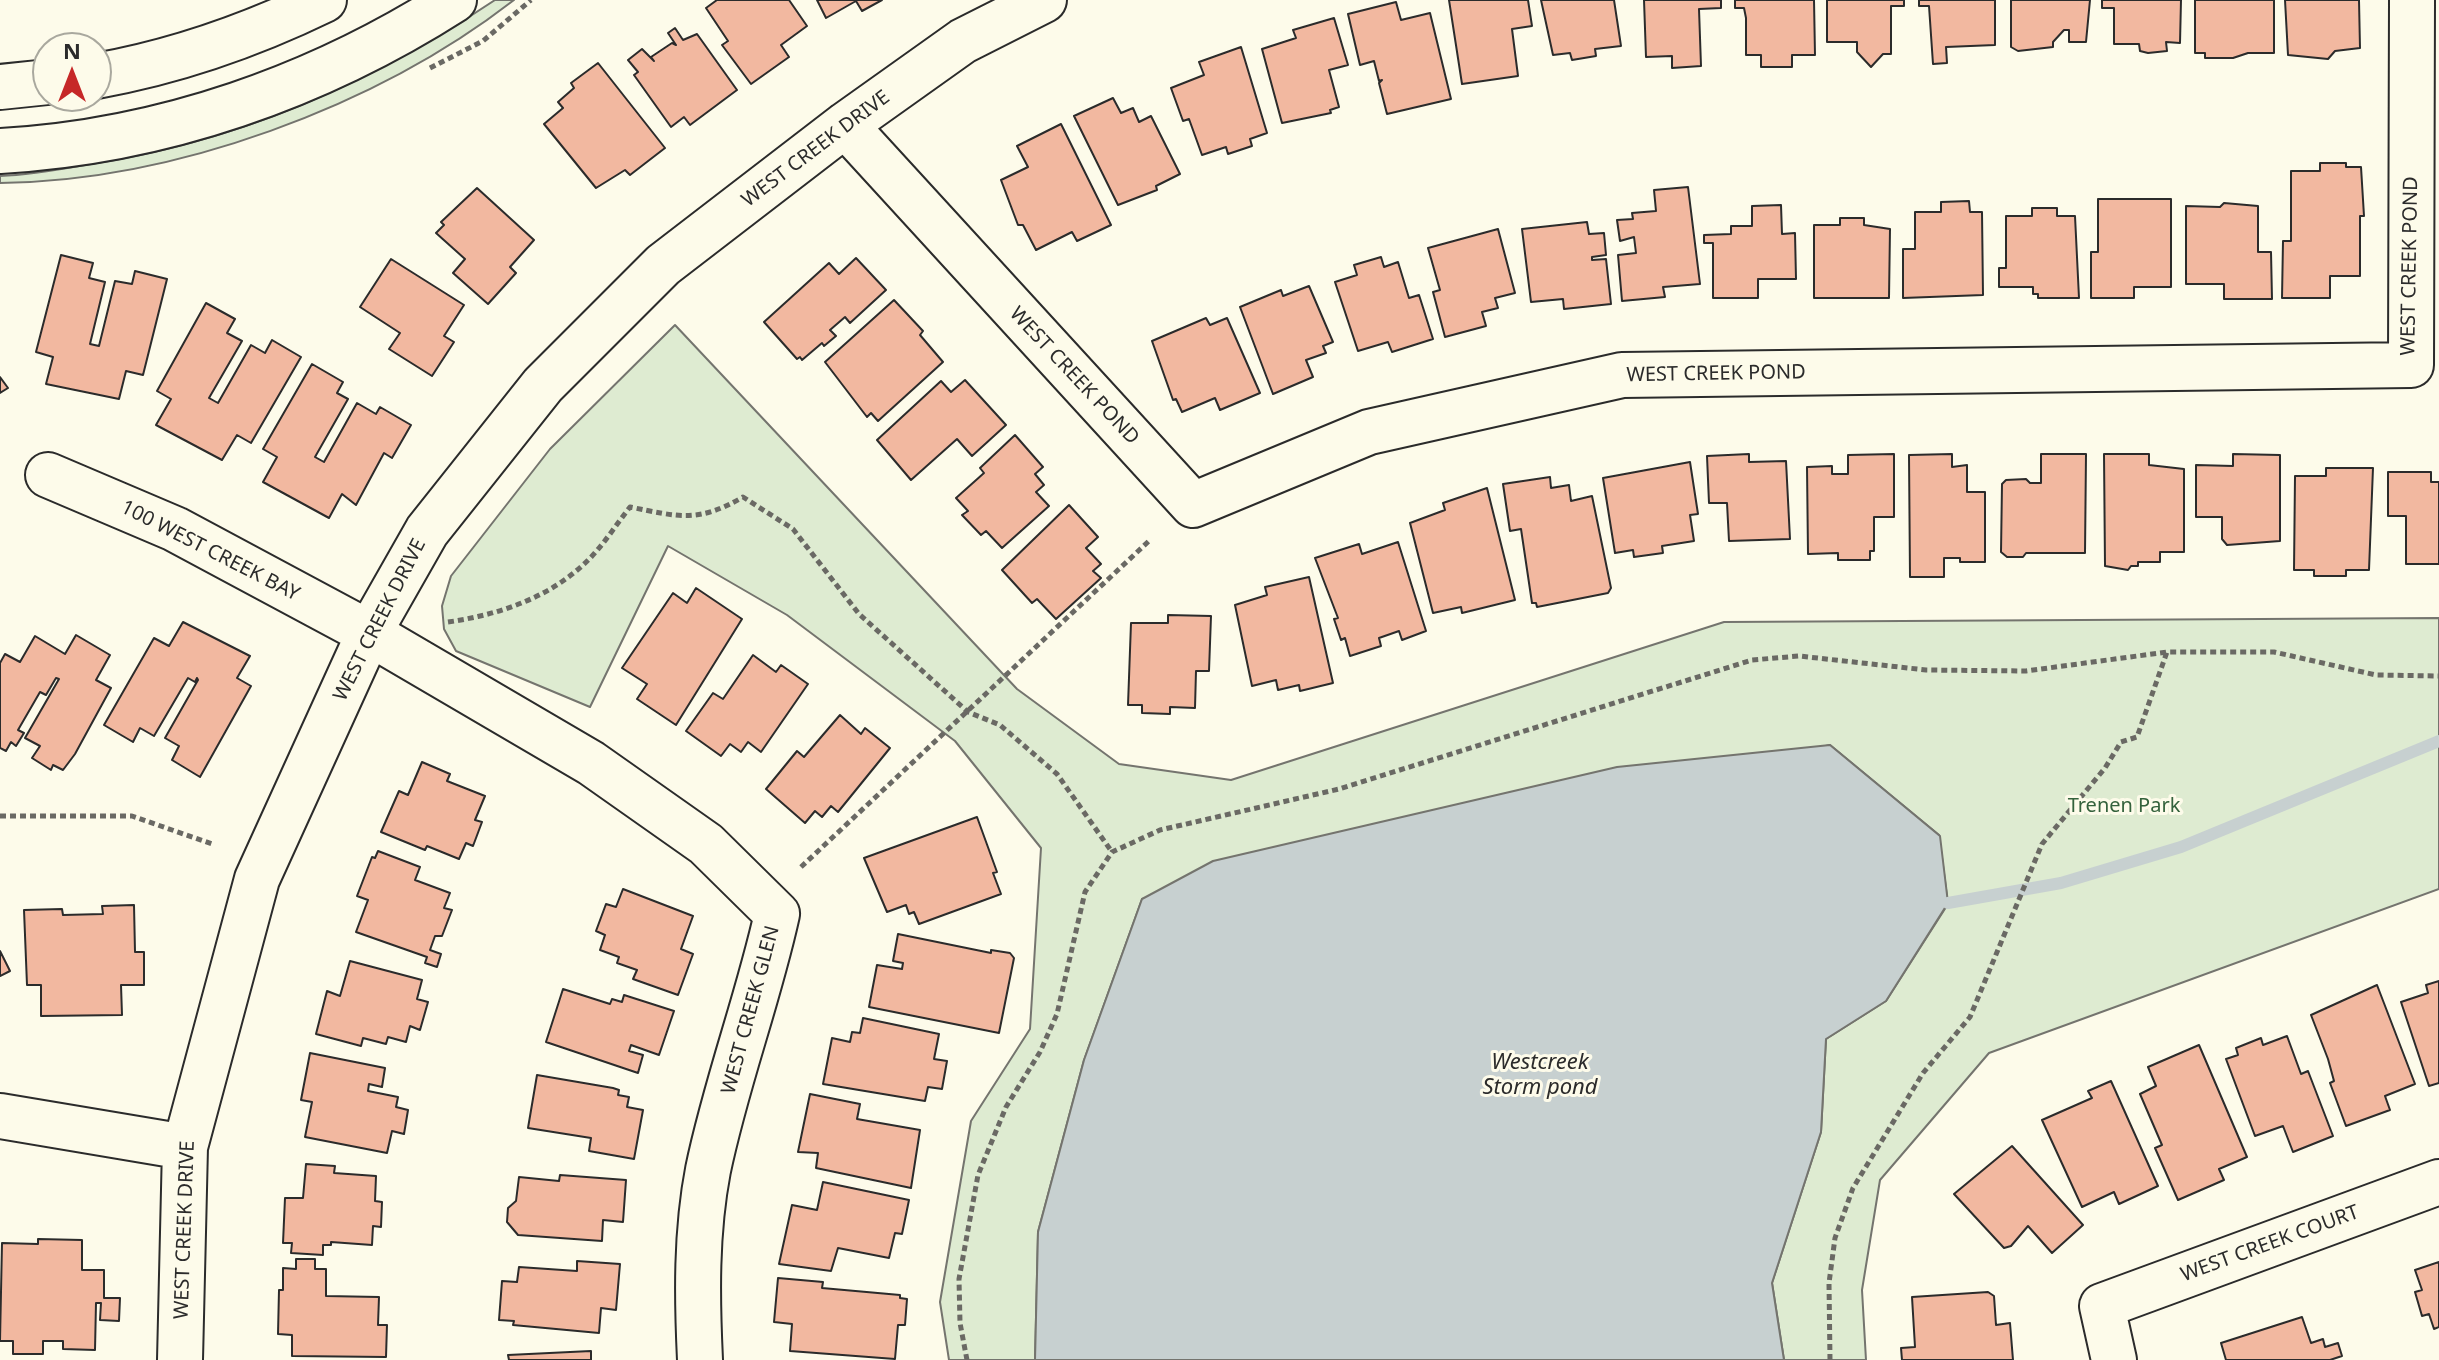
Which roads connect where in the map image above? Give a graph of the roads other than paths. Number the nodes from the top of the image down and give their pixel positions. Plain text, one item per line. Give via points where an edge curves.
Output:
1 (324, 0) edge
2 (454, 0) edge
3 (1044, 0) edge
4 (2412, 0) edge
5 (112, 73) edge
6 (32, 84) edge
7 (0, 87) edge
8 (845, 125) junction
9 (0, 151) edge
10 (48, 475) dead end
11 (369, 633) junction
12 (0, 1116) edge
13 (185, 1147) junction
14 (2439, 1182) edge
15 (180, 1360) edge
16 (700, 1360) edge
17 (2114, 1360) edge

1 - 5 street via 266,28
2 - 9 street via 396,37 277,92 93,141
3 - 8 street, WEST CREEK DRIVE via 963,41
4 - 8 street, WEST CREEK POND via 2411,365 1622,375 1369,432 1193,505
6 - 7 street
8 - 11 street, WEST CREEK DRIVE via 663,265 543,385 427,531
10 - 11 street, 100 WEST CREEK BAY via 175,529
11 - 13 street, WEST CREEK DRIVE via 257,879
11 - 16 street, WEST CREEK GLEN via 591,763 706,844 777,914 708,1171 696,1288
12 - 13 street
13 - 15 street, WEST CREEK DRIVE
14 - 17 street, WEST CREEK COURT via 2102,1306

